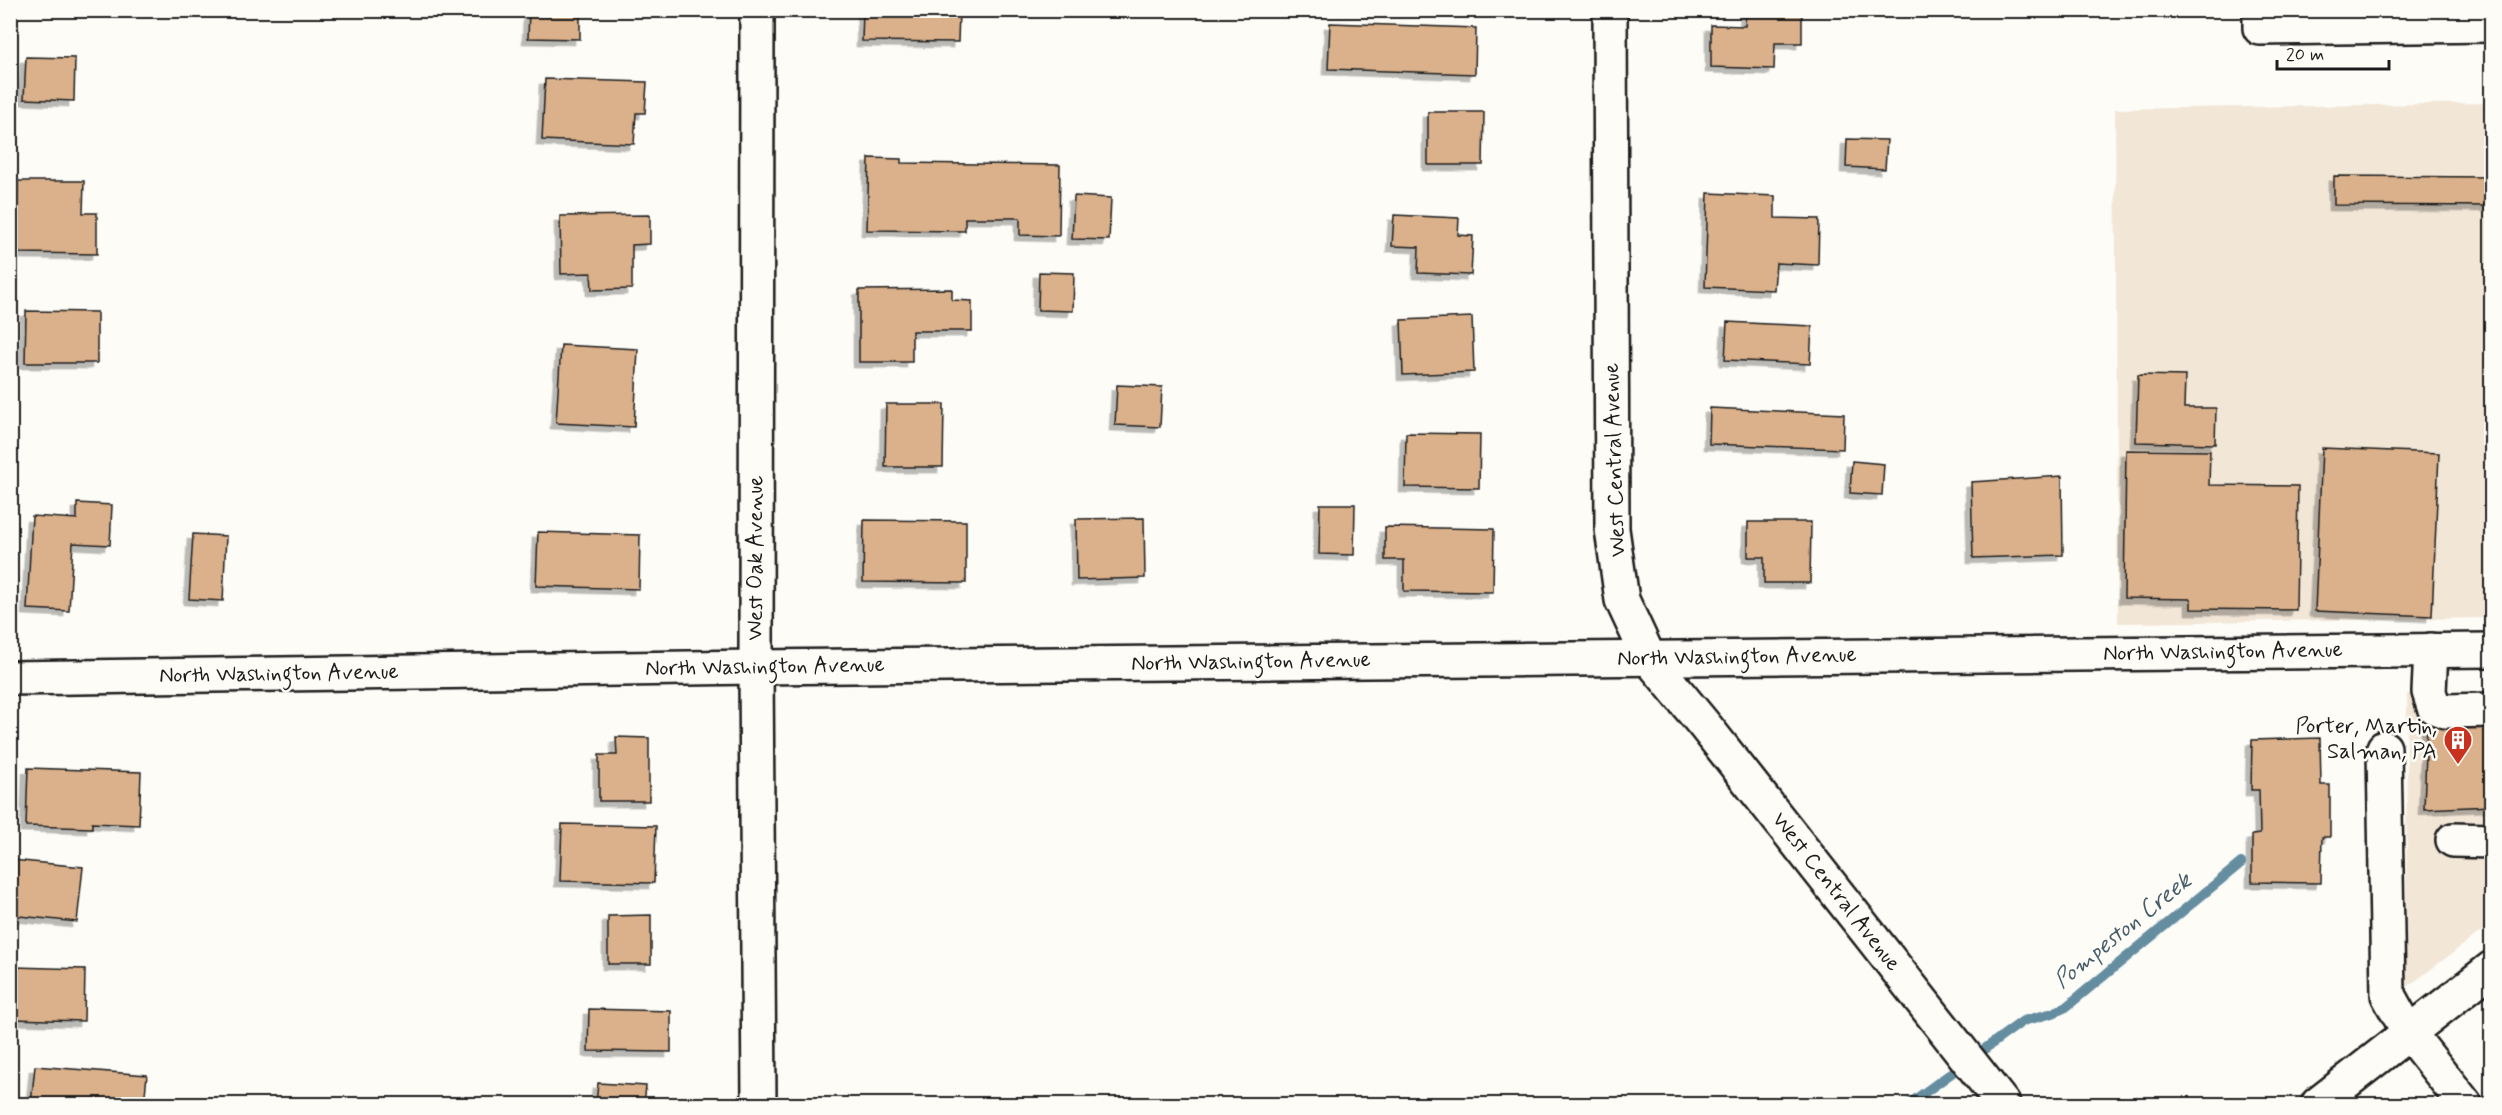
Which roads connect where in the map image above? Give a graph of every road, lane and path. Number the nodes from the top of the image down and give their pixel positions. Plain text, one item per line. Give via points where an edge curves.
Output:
1 (757, 10) edge
2 (1610, 10) edge
3 (2260, 10) edge
4 (2492, 25) edge
5 (2431, 650) junction
6 (2492, 650) edge
7 (1649, 658) junction
8 (756, 667) junction
9 (10, 678) edge
10 (2492, 710) edge
11 (2384, 748) dead end
12 (2453, 840) dead end
13 (2492, 841) edge
14 (2492, 968) edge
15 (2409, 1033) junction
16 (1993, 1092) edge
17 (759, 1104) edge
18 (2318, 1104) edge
19 (2465, 1104) edge

1 - 8 street, West Oak Avenue
2 - 7 street, West Central Avenue via 1612,529 1622,600
3 - 4 street via 2260,28
5 - 6 street, North Washington Avenue
5 - 7 street, North Washington Avenue
5 - 10 street via 2429,692 2434,707 2445,711
7 - 8 street, North Washington Avenue
7 - 16 street, West Central Avenue
8 - 9 street, North Washington Avenue
8 - 17 street, West Oak Avenue
11 - 15 street via 2388,995
12 - 13 street
14 - 15 street
15 - 18 street
15 - 19 street

